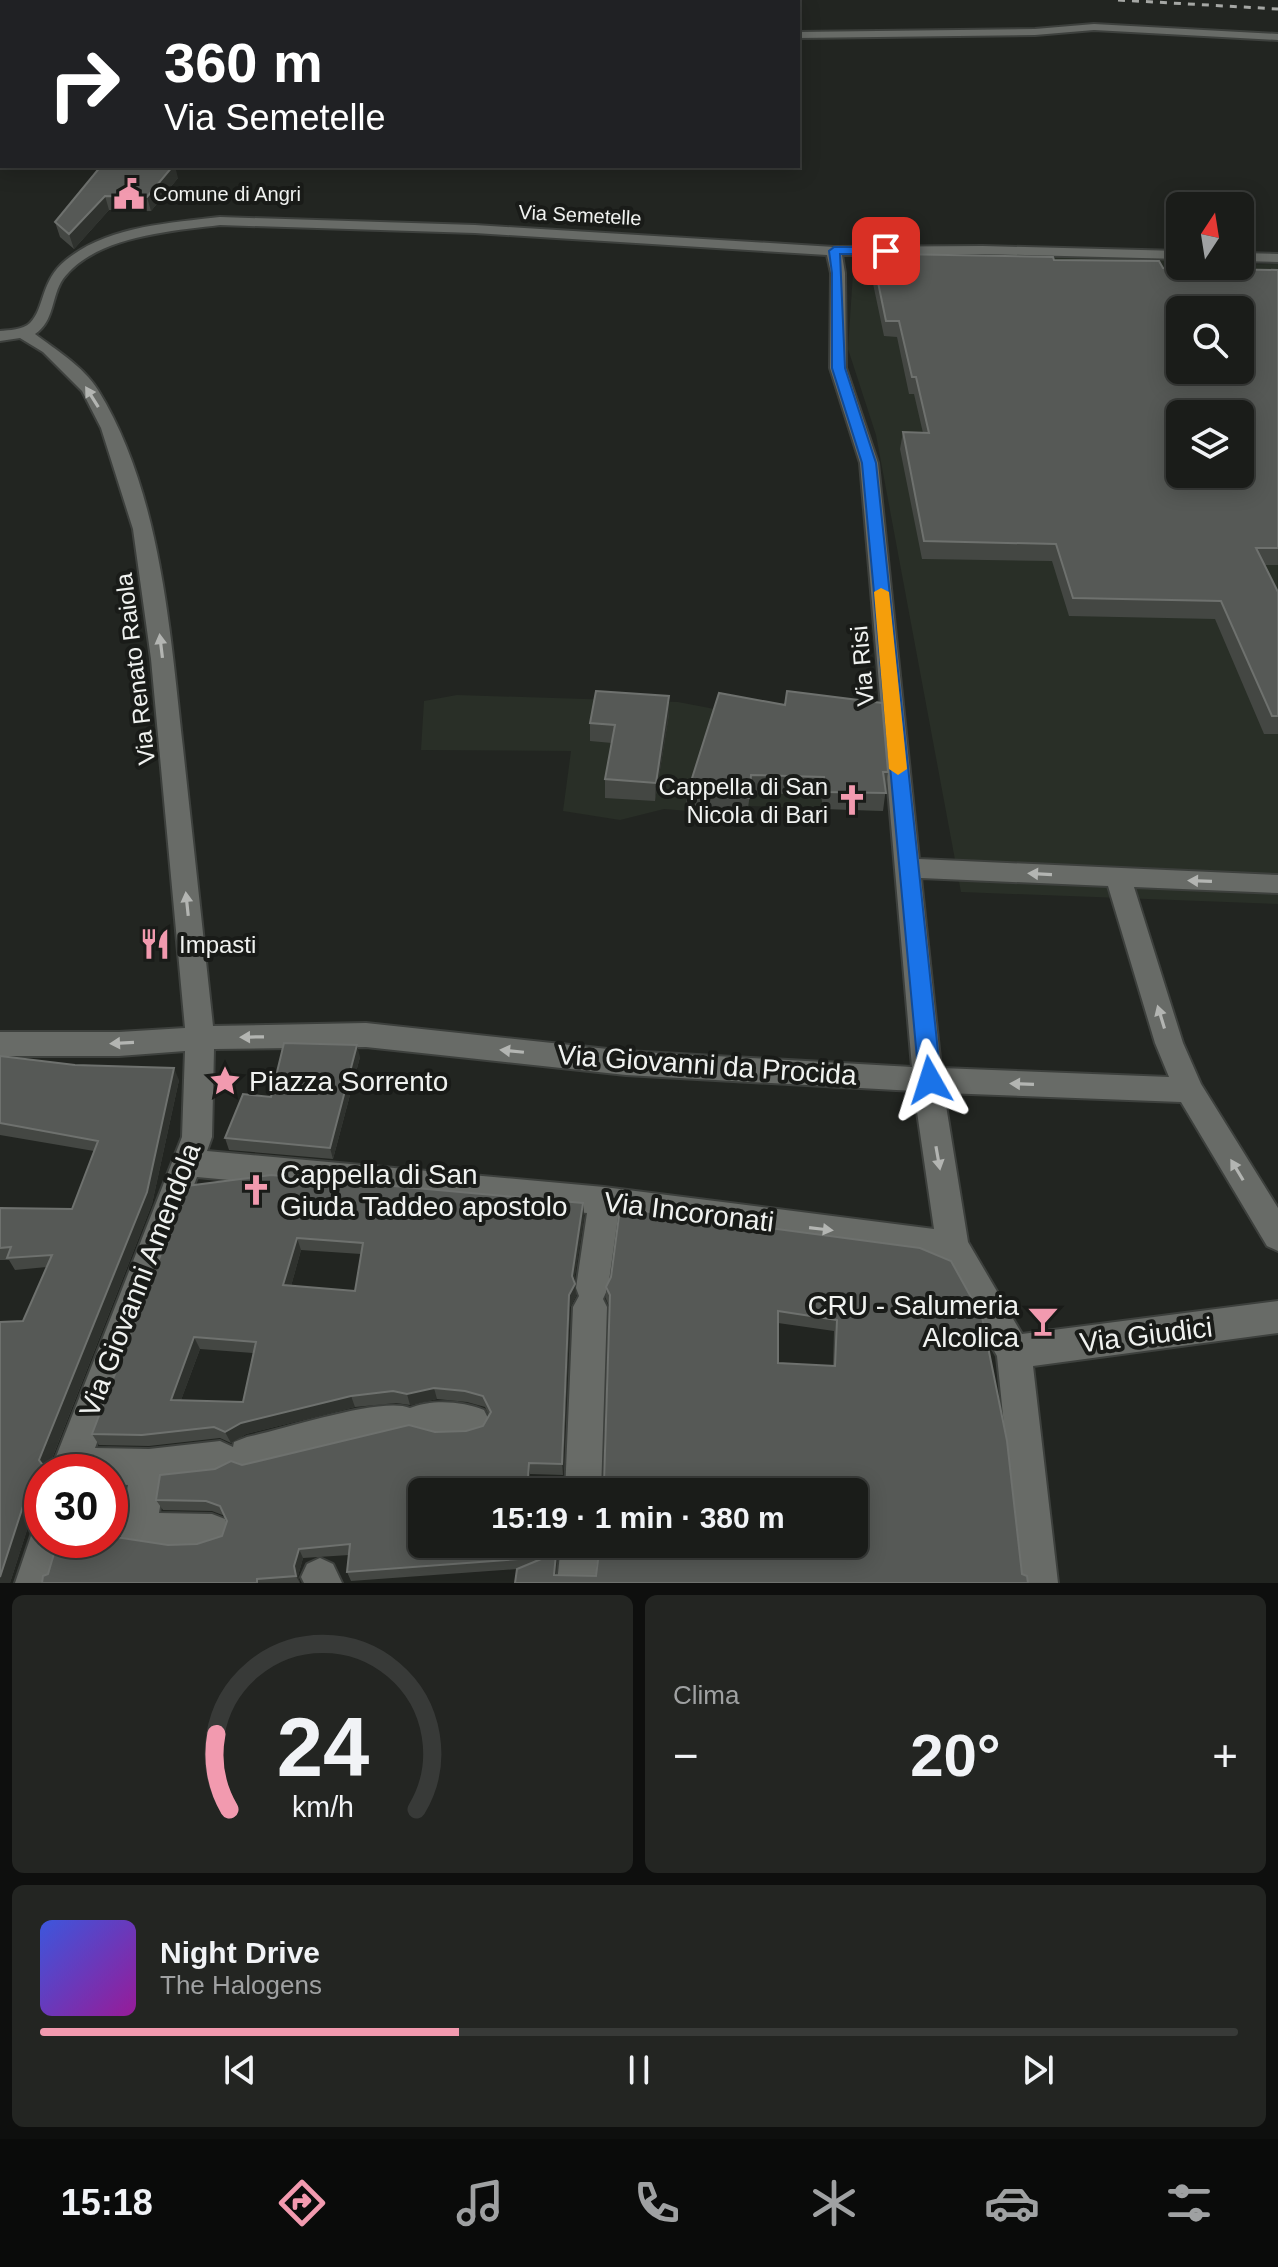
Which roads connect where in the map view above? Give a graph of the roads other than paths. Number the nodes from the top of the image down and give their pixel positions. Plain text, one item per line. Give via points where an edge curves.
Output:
1 (800, 35) edge
2 (1278, 37) edge
3 (834, 251) junction
4 (1166, 255) edge
5 (1254, 257) edge
6 (1278, 258) edge
7 (27, 332) junction
8 (0, 336) edge
9 (907, 868) junction
10 (1118, 877) junction
11 (1278, 884) edge
12 (200, 1038) junction
13 (0, 1044) edge
14 (930, 1080) junction
15 (1189, 1090) junction
16 (186, 1163) junction
17 (604, 1201) junction
18 (1278, 1236) edge
19 (953, 1246) junction
20 (1278, 1317) edge
21 (1014, 1352) junction
22 (472, 1422) dead end
23 (74, 1454) edge
24 (149, 1467) junction
25 (128, 1468) edge
26 (584, 1478) edge
27 (212, 1532) dead end
28 (42, 1558) edge
29 (579, 1558) edge
30 (34, 1583) edge
31 (576, 1583) edge
32 (1039, 1583) edge

1 - 2 street via 1114,27
3 - 4 street, Via Semetelle
3 - 7 street, Via Semetelle via 475,229 193,223 122,237 72,262 55,279 38,325
3 - 9 street, Via Risi via 838,368 869,463
5 - 6 street
7 - 8 street
12 -> 7 street, Via Renato Raiola via 164,673 143,529 110,428 89,389
10 -> 9 street
9 - 14 street, Via Risi
11 -> 10 street
15 -> 10 street via 1169,1043
12 -> 13 street
14 -> 12 street, Via Giovanni da Procida via 626,1063 366,1035
12 - 16 street, Via Giovanni Amendola via 197,1137
15 -> 14 street, Via Giovanni da Procida
14 -> 19 street, Via Risi via 933,1132
18 -> 15 street
16 - 17 street, Via Incoronati
16 - 23 street, Via Giovanni Amendola
17 -> 19 street, Via Incoronati
17 - 26 street via 591,1297
19 - 21 street, Via Risi
20 - 21 street, Via Giudici
21 - 32 street
22 - 24 street via 366,1425 292,1448
24 - 25 street
24 - 27 street via 137,1531
28 - 30 street
29 - 31 street

